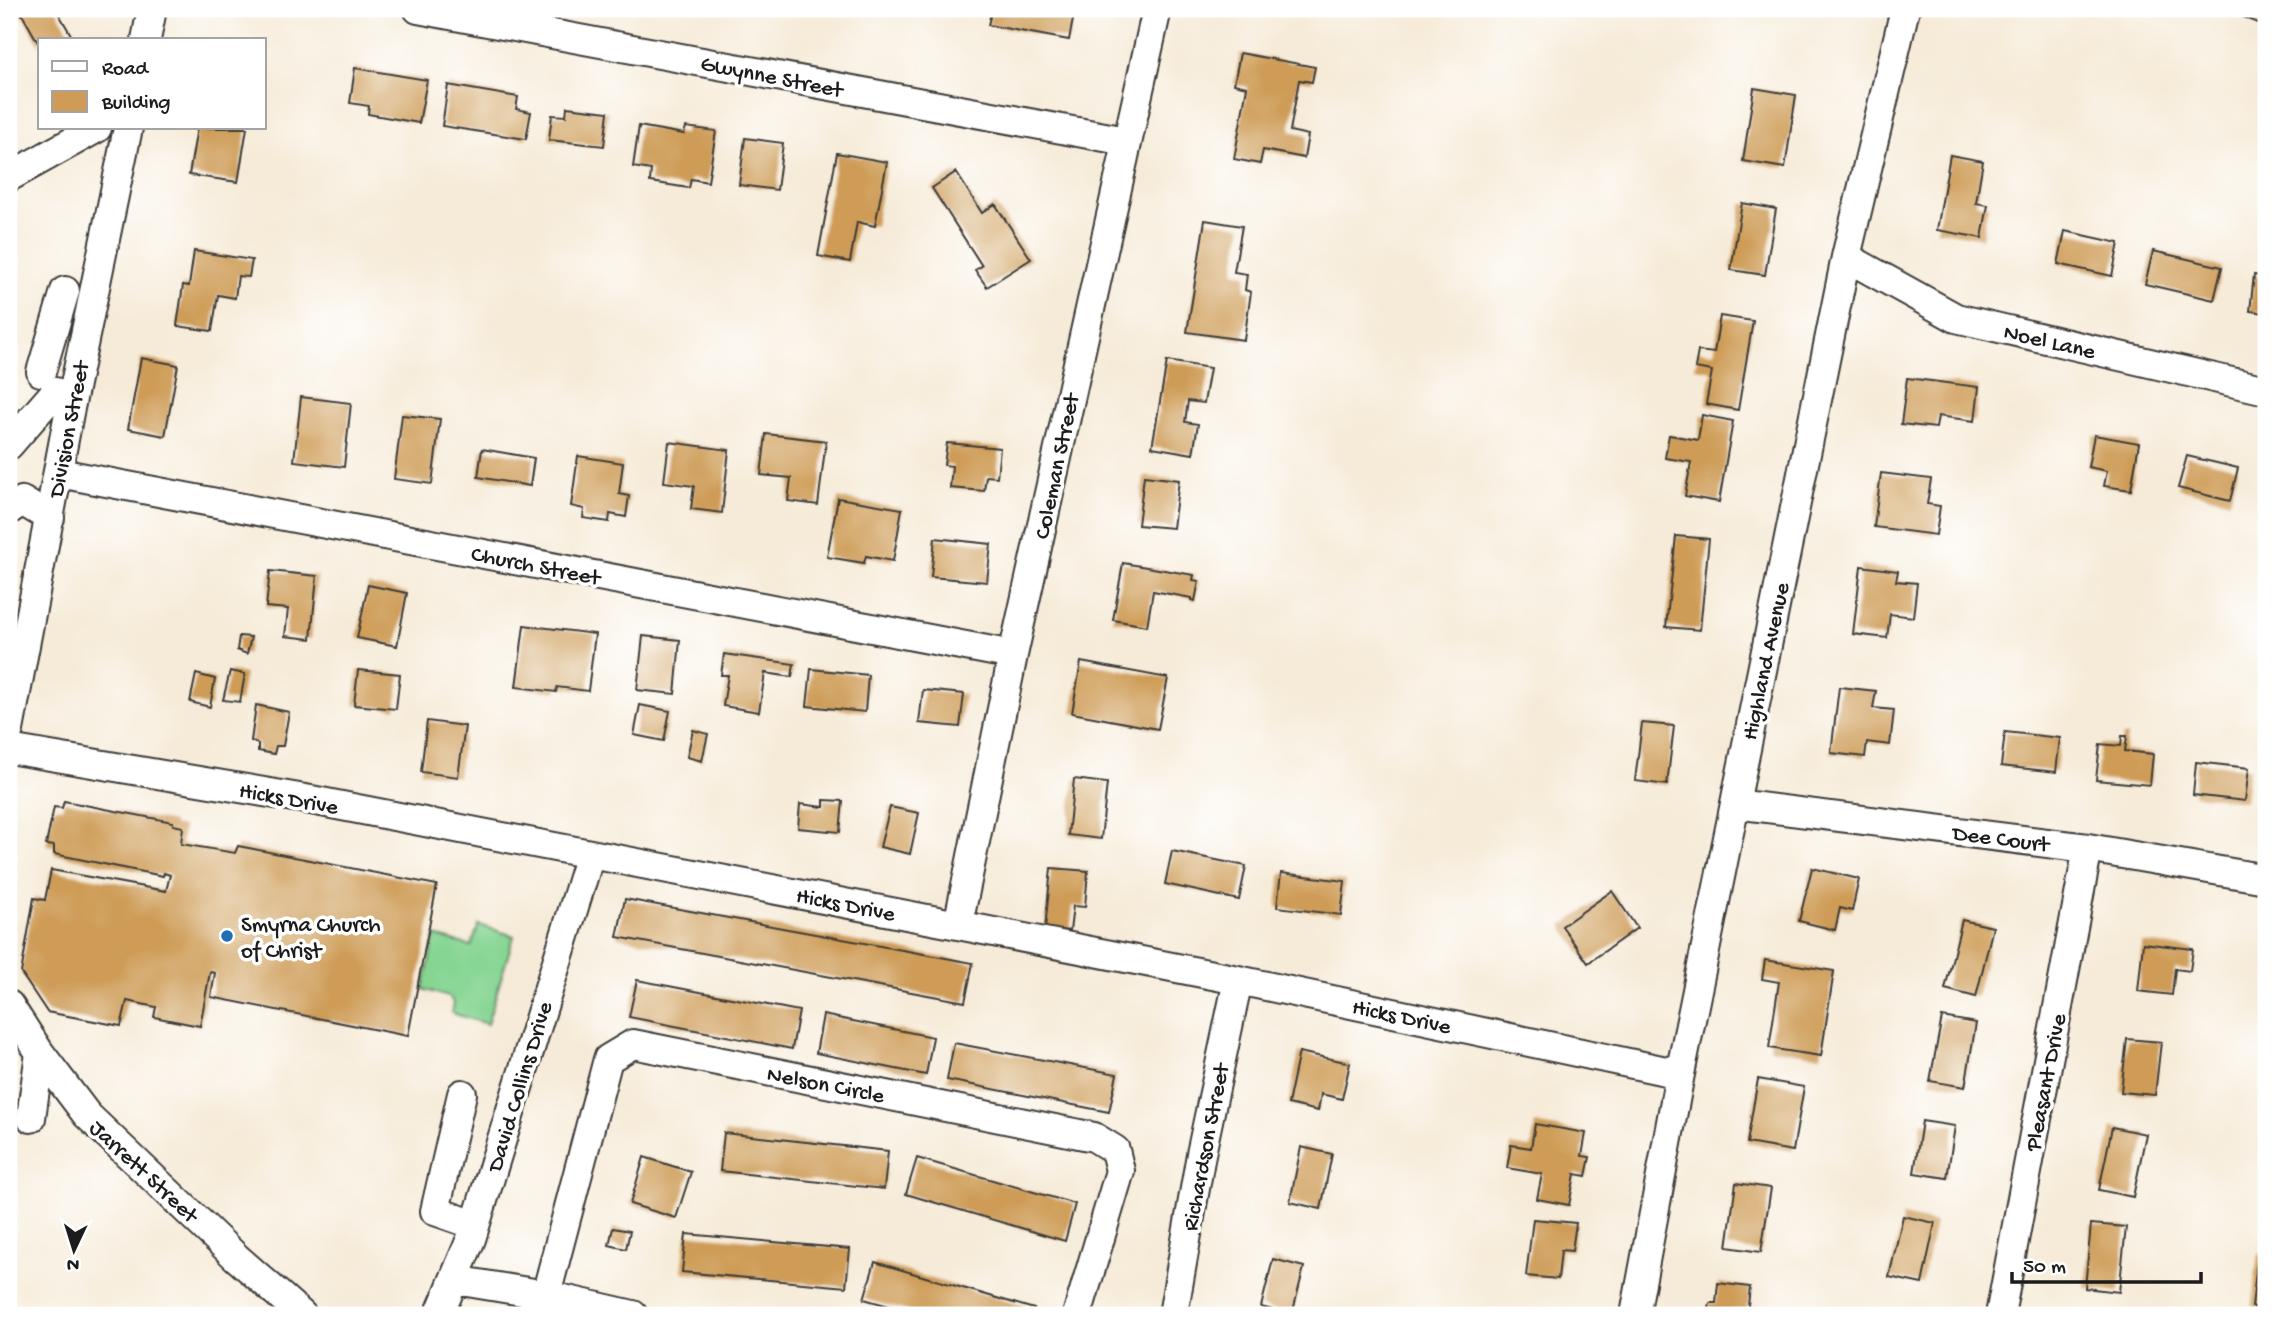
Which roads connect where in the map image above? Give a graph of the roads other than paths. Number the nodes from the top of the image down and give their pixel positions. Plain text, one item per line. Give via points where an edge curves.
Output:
1 (152, 9) edge
2 (418, 9) edge
3 (1157, 9) edge
4 (1905, 9) edge
5 (146, 38) edge
6 (93, 130) edge
7 (128, 130) edge
8 (1126, 141) junction
9 (9, 177) edge
10 (1846, 257) junction
11 (65, 291) dead end
12 (2266, 390) edge
13 (9, 445) edge
14 (59, 473) junction
15 (9, 510) edge
16 (50, 518) junction
17 (1013, 654) junction
18 (9, 730) edge
19 (9, 749) edge
20 (1735, 804) junction
21 (2088, 848) junction
22 (590, 855) junction
23 (2266, 879) edge
24 (958, 925) junction
25 (1238, 980) junction
26 (9, 1005) edge
27 (40, 1053) junction
28 (1680, 1074) junction
29 (463, 1094) dead end
30 (31, 1118) dead end
31 (475, 1225) junction
32 (455, 1280) junction
33 (546, 1296) junction
34 (302, 1315) edge
35 (439, 1315) edge
36 (633, 1315) edge
37 (1077, 1315) edge
38 (1172, 1315) edge
39 (1635, 1315) edge
40 (2000, 1315) edge

1 - 5 street
2 - 8 street, Gwynne Street
3 - 8 street, Coleman Street
4 - 10 street, Highland Avenue
6 - 9 street
7 - 14 street, Division Street
8 - 17 street, Coleman Street
10 - 12 street, Noel Lane via 1956,318
10 - 20 street, Highland Avenue
11 - 13 street via 48,382
14 - 16 street, Division Street
14 - 17 street, Church Street
15 - 16 street via 22,500
16 - 18 street, Division Street
17 - 24 street, Coleman Street
19 - 22 street, Hicks Drive via 311,800
20 - 21 street, Dee Court
20 - 28 street, Highland Avenue
21 - 23 street, Dee Court
21 - 40 street, Pleasant Drive
22 - 24 street, Hicks Drive
22 - 31 street, David Collins Drive
24 - 25 street, Hicks Drive
25 - 28 street, Hicks Drive
25 - 38 street, Richardson Street via 1200,1154
26 - 27 street, Jarrett Street
27 - 30 street
27 - 34 street, Jarrett Street via 110,1139
28 - 39 street, Highland Avenue
29 - 31 street via 435,1211
31 - 32 street, David Collins Drive
32 - 33 street
32 - 35 street, David Collins Drive
33 - 36 street
33 - 37 street, Nelson Circle via 608,1059 633,1044 1094,1137 1115,1150 1120,1171

